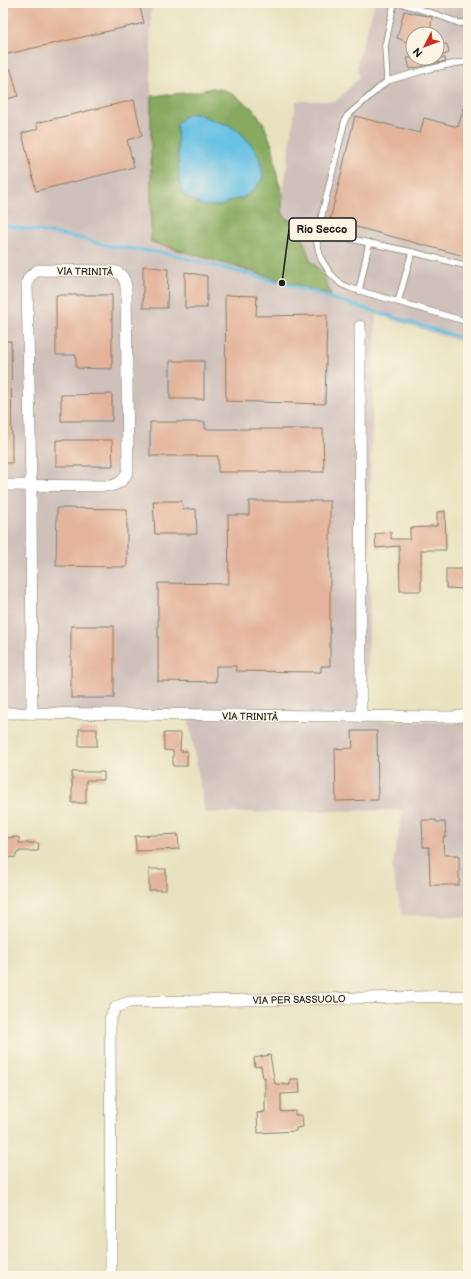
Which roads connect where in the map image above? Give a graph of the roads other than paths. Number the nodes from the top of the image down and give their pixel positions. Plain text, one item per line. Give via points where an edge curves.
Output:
1 (394, 3) edge
2 (400, 3) edge
3 (468, 23) edge
4 (468, 62) edge
5 (387, 81) junction
6 (318, 232) junction
7 (369, 243) junction
8 (412, 252) junction
9 (468, 266) edge
10 (359, 291) junction
11 (398, 302) junction
12 (468, 322) edge
13 (360, 326) dead end
14 (3, 485) edge
15 (31, 485) junction
16 (3, 713) edge
17 (32, 713) junction
18 (468, 715) edge
19 (361, 717) junction
20 (468, 996) edge
21 (111, 1275) edge

1 - 5 lane via 385,46
2 - 3 lane via 459,23
4 - 5 lane via 429,69
5 - 6 lane via 345,120
6 - 7 lane
6 - 10 lane via 316,239 321,259 330,273 341,284
7 - 8 lane
7 - 10 lane
8 - 9 lane
8 - 11 lane
10 - 11 lane
11 - 12 lane
13 - 19 street
14 - 15 street, VIA TRINITÀ
15 - 15 street, VIA TRINITÀ via 111,486 125,479 128,470 126,287 125,280 118,272 38,270 29,277 27,290
15 - 17 street, VIA TRINITÀ
16 - 17 street, VIA TRINITÀ
17 - 19 street, VIA TRINITÀ
18 - 19 street, VIA TRINITÀ
20 - 21 street, VIA PER SASSUOLO via 129,1002 116,1007 110,1019

